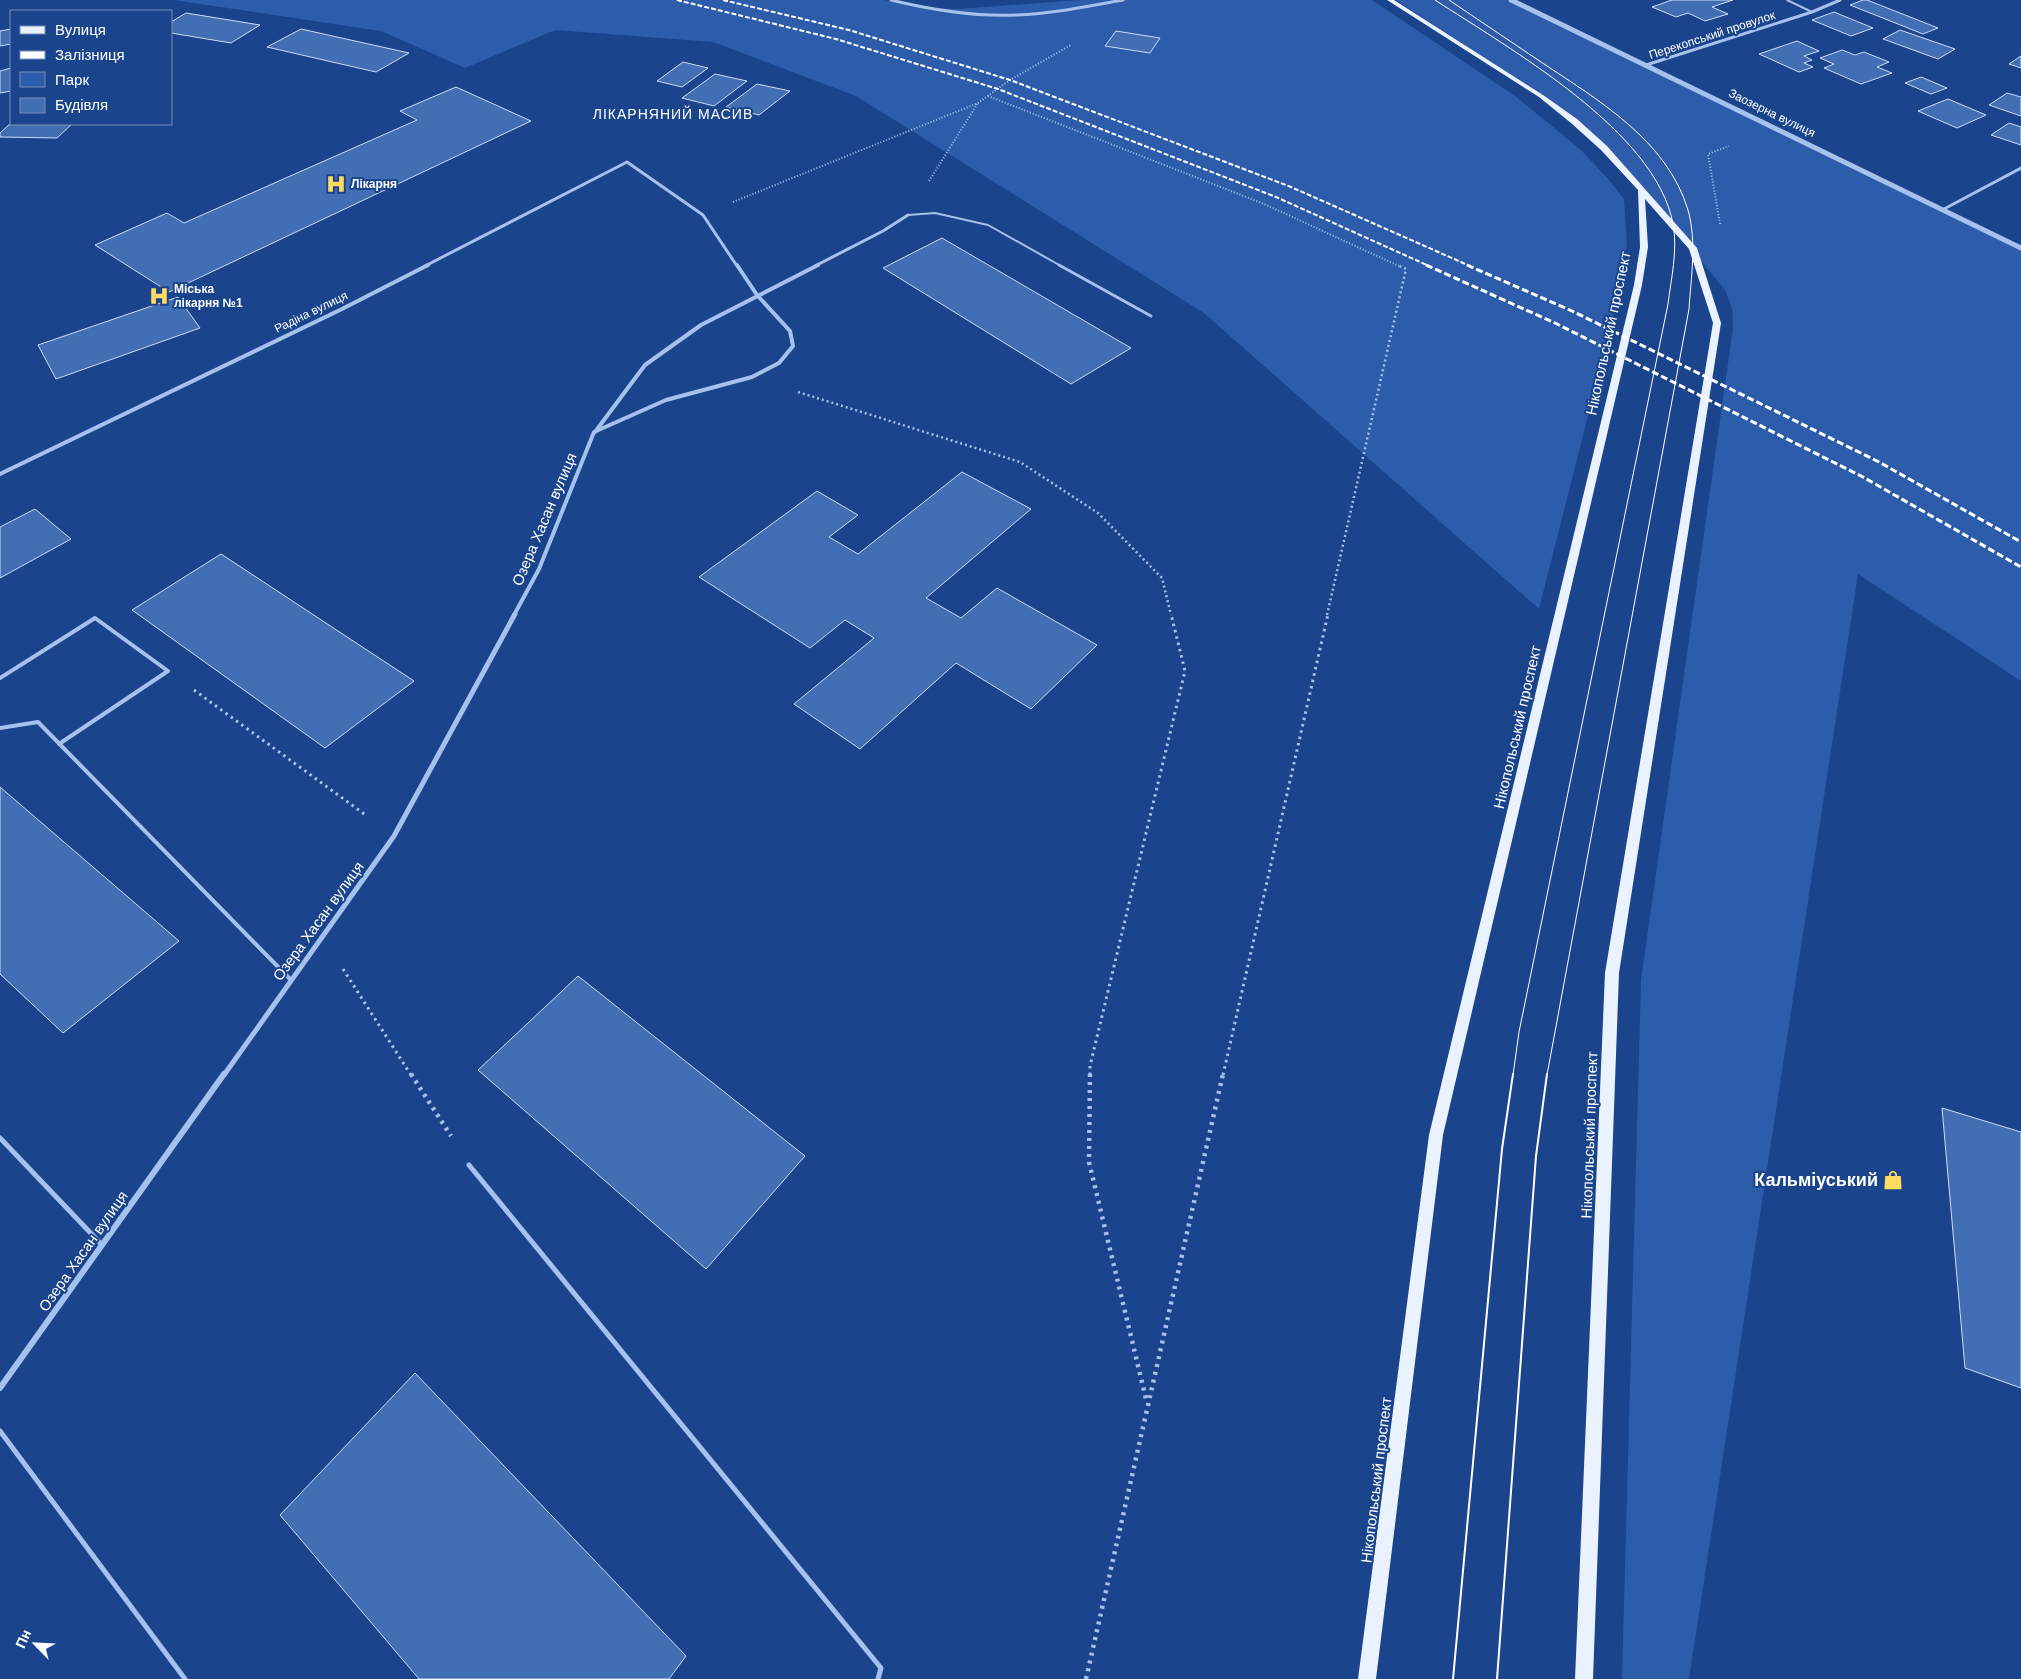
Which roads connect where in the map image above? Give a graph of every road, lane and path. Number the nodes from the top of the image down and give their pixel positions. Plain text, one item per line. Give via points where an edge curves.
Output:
1 (891, 0) edge
2 (1123, 0) edge
3 (1390, 0) edge
4 (1512, 0) edge
5 (1787, 0) edge
6 (1840, 0) edge
7 (1812, 12) junction
8 (1076, 42) dead end
9 (1646, 65) junction
10 (988, 96) junction
11 (978, 103) junction
12 (2021, 168) edge
13 (1641, 191) junction
14 (1944, 209) junction
15 (703, 215) junction
16 (908, 215) junction
17 (2021, 248) edge
18 (757, 295) junction
19 (1151, 316) dead end
20 (752, 377) junction
21 (594, 432) junction
22 (0, 474) edge
23 (168, 670) junction
24 (0, 678) edge
25 (0, 728) edge
26 (59, 744) junction
27 (394, 836) junction
28 (349, 979) dead end
29 (291, 980) junction
30 (0, 1138) edge
31 (470, 1166) joint
32 (102, 1245) junction
33 (0, 1388) edge
34 (1148, 1405) junction
35 (0, 1431) edge
36 (185, 1679) edge
37 (878, 1679) edge
38 (1086, 1679) edge
39 (1367, 1679) edge
40 (1584, 1679) edge

1 - 2 street via 934,9 1008,16
3 - 13 main road via 1541,96 1574,121 1604,148
4 - 9 street, Заозерна вулиця
5 - 7 lane
6 - 7 street, Перекопський провулок
7 - 9 street, Перекопський провулок
8 - 10 path
9 - 14 street, Заозерна вулиця
10 - 11 path
10 - 34 path via 1264,204 1406,269
11 - 15 path
11 - 16 path
12 - 14 street
13 - 39 main road, Нікопольський проспект via 1644,247 1638,285 1436,1136
13 - 40 main road, Нікопольський проспект via 1693,248 1717,323 1612,973
14 - 17 street, Заозерна вулиця
15 - 18 street
15 - 22 street, Радіна вулиця via 627,162 342,309
16 - 18 street, Озера Хасан вулиця
16 - 19 lane via 936,213 988,225
18 - 20 street via 790,331 793,346 779,363
18 - 21 street, Озера Хасан вулиця via 701,325 644,365
20 - 21 street via 666,400
20 - 34 path via 1020,462 1098,513 1162,578 1186,671 1090,1066 1089,1162
21 - 27 street, Озера Хасан вулиця via 539,569
23 - 24 lane via 96,618
23 - 26 lane
23 - 27 path
25 - 26 lane via 38,722
26 - 29 lane
27 - 29 street, Озера Хасан вулиця
28 - 31 path
29 - 32 street, Озера Хасан вулиця
30 - 32 lane
31 - 37 lane via 881,1668
32 - 33 street, Озера Хасан вулиця
34 - 38 path
35 - 36 lane

